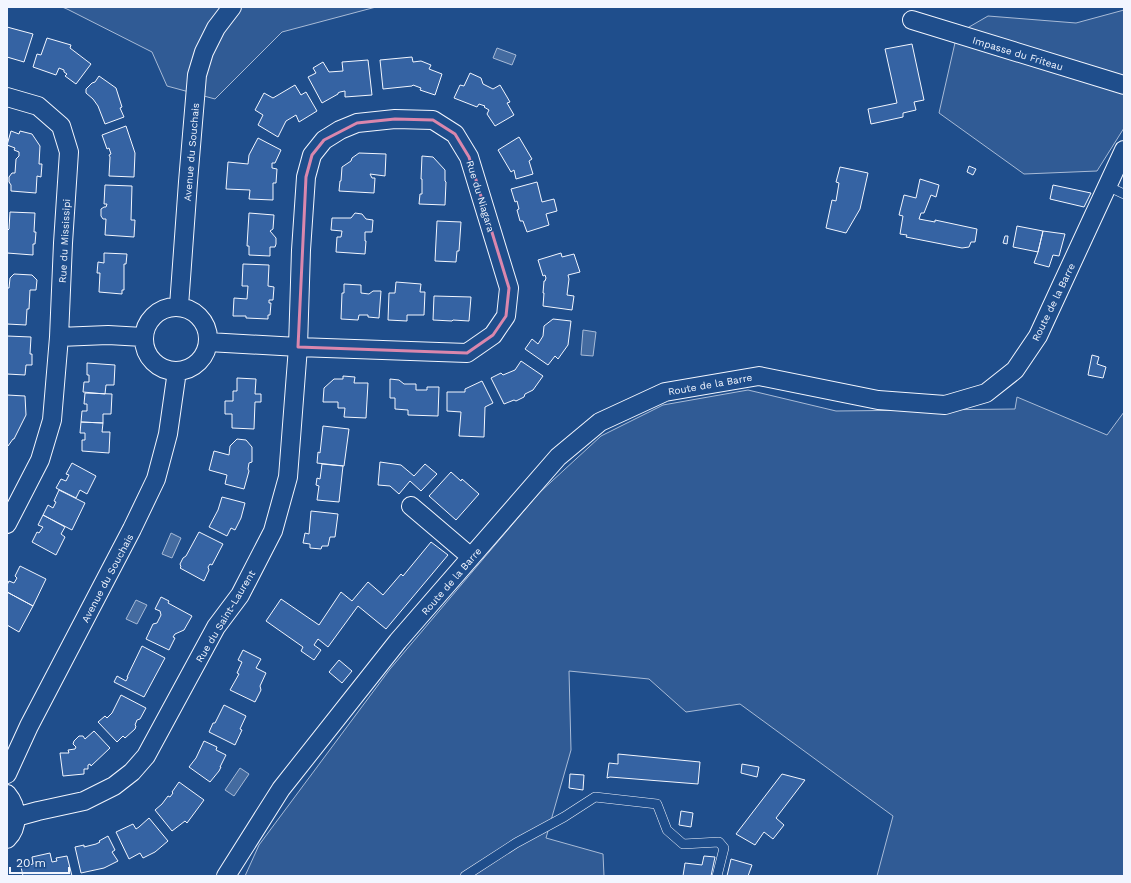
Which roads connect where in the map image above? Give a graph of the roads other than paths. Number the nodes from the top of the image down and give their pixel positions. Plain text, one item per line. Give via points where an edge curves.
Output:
1 (232, 7) edge
2 (912, 20) dead end
3 (1124, 85) edge
4 (7, 97) edge
5 (1124, 150) edge
6 (1107, 186) junction
7 (1124, 194) edge
8 (179, 306) junction
9 (59, 336) junction
10 (143, 337) junction
11 (208, 342) junction
12 (298, 347) junction
13 (177, 371) junction
14 (411, 506) dead end
15 (7, 524) edge
16 (471, 557) junction
17 (7, 774) edge
18 (7, 794) edge
19 (16, 817) junction
20 (7, 839) edge
21 (226, 876) edge
22 (464, 876) edge
23 (717, 876) edge

1 - 8 street, Avenue du Souchais via 216,28 204,52 198,75
2 - 3 street, Impasse du Friteau
4 - 9 street, Rue du Mississipi via 38,106 61,126 69,152
5 - 6 street, Route de la Barre
6 - 7 lane
6 - 16 street, Route de la Barre via 1038,336 1015,370 986,393 945,405 878,400 759,376 665,392 600,422 558,457
8 - 10 street via 162,309 154,314 148,321
8 - 11 street via 188,308 201,318 206,326
9 - 10 street
9 - 15 street, Rue du Mississipi via 52,420 40,460
10 - 13 street via 147,355 152,362 168,370
11 - 12 street, Rue du Niagara
11 - 13 street via 201,359 186,370
12 - 12 street, Rue du Niagara via 467,353 493,335 506,316 509,288 469,157 455,134 434,120 395,119 357,123 324,140 312,155 306,177
12 - 19 street, Rue du Saint-Laurent via 288,477 273,531 240,595 216,626 146,756 132,772 114,786 84,801
13 - 17 street, Avenue du Souchais via 168,434 156,479 29,726
14 - 16 street
16 - 21 street, Route de la Barre via 398,641 281,789
18 - 19 street via 13,803
19 - 20 street via 14,828
22 - 23 lane via 595,797 657,804 668,830 683,844 719,842 724,848

